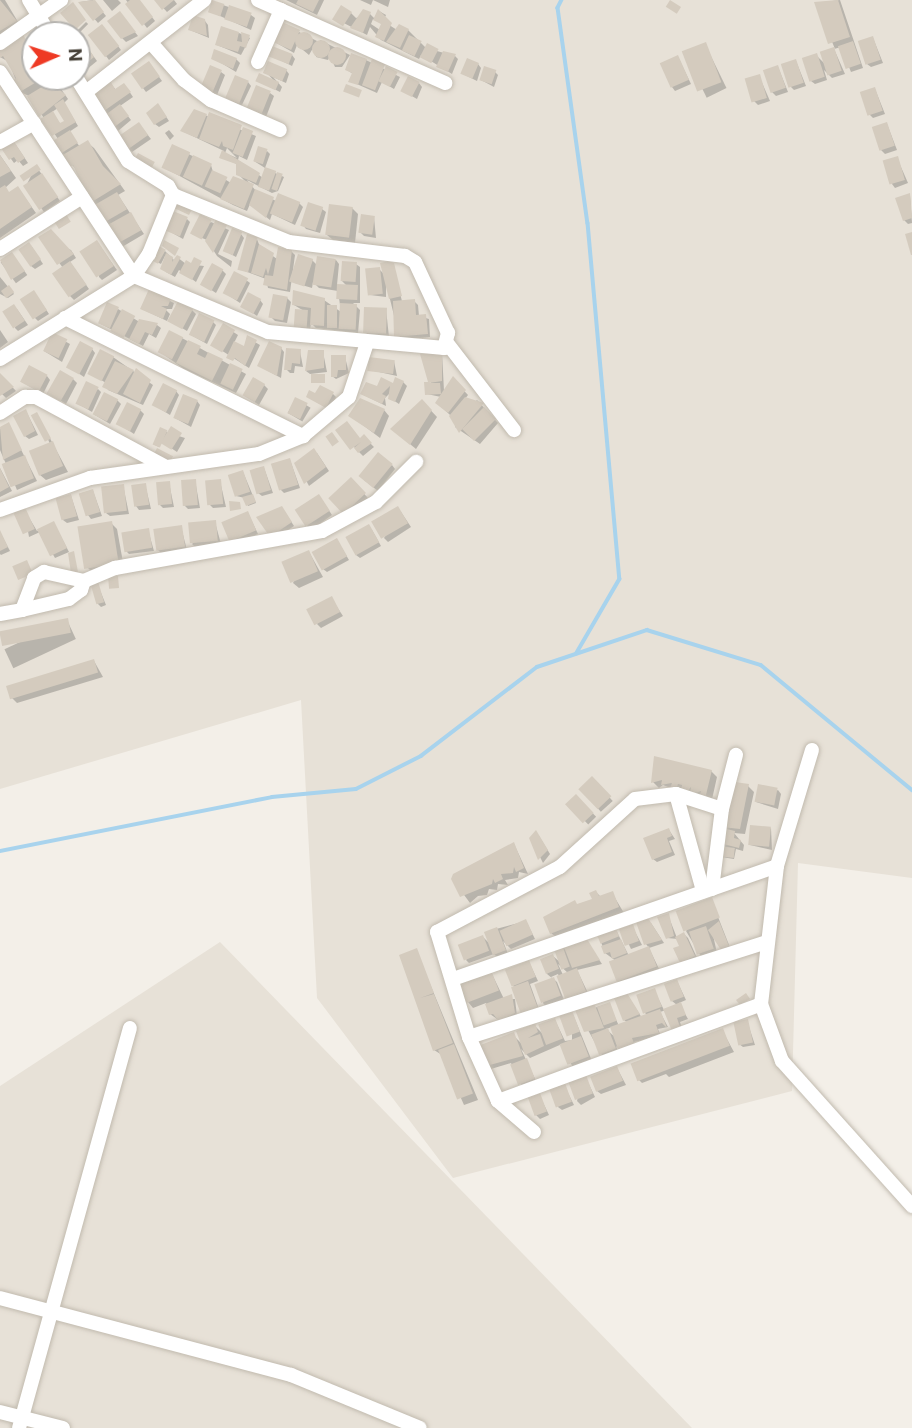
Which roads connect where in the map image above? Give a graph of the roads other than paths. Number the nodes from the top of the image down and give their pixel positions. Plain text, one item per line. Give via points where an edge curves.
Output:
1 (29, 0) edge
2 (61, 0) edge
3 (204, 0) edge
4 (258, 0) edge
5 (281, 10) junction
6 (39, 17) junction
7 (41, 21) edge
8 (0, 43) edge
9 (152, 44) junction
10 (258, 62) dead end
11 (0, 72) edge
12 (445, 83) dead end
13 (86, 92) joint
14 (34, 123) junction
15 (280, 130) dead end
16 (0, 142) edge
17 (173, 195) junction
18 (82, 197) junction
19 (0, 249) edge
20 (134, 276) junction
21 (65, 318) junction
22 (367, 343) junction
23 (447, 343) junction
24 (0, 359) edge
25 (0, 413) edge
26 (514, 430) dead end
27 (303, 436) junction
28 (416, 462) dead end
29 (164, 466) junction
30 (0, 510) edge
31 (84, 581) junction
32 (22, 610) junction
33 (0, 614) edge
34 (812, 750) dead end
35 (736, 755) dead end
36 (676, 794) junction
37 (722, 809) junction
38 (778, 866) junction
39 (707, 890) junction
40 (767, 942) junction
41 (453, 979) junction
42 (761, 1004) junction
43 (130, 1028) dead end
44 (470, 1037) junction
45 (498, 1101) junction
46 (534, 1132) dead end
47 (907, 1193) edge
48 (912, 1206) edge
49 (0, 1298) edge
50 (52, 1311) junction
51 (0, 1412) edge
52 (21, 1422) edge
53 (62, 1428) edge
54 (420, 1428) edge

1 - 6 street
2 - 6 street
3 - 9 street
4 - 5 street
5 - 10 street
5 - 12 street
6 - 7 street
6 - 8 street
9 - 13 street
9 - 15 street via 184,80 211,100
11 - 14 street
13 - 17 street via 128,161 168,186
14 - 16 street
14 - 18 street
17 - 20 street
17 - 23 street via 289,242 405,256 415,262 448,333
18 - 19 street
18 - 20 street
20 - 21 street
20 - 22 street via 268,332
21 - 24 street
21 - 27 street
22 - 23 street via 431,348 444,348
22 - 27 street via 349,397
23 - 26 street
25 - 29 street via 25,397 36,397
27 - 29 street via 259,454
28 - 31 street via 376,502 322,531 115,568
29 - 30 street via 90,478
31 - 32 street via 69,599
31 - 32 street via 44,572 34,578
32 - 33 street
34 - 38 street
35 - 37 street
36 - 37 street
36 - 39 street
36 - 41 street via 635,799 560,867 442,926 436,937
37 - 39 street
38 - 39 street
38 - 40 street
39 - 41 street
40 - 42 street
40 - 44 street
41 - 44 street
42 - 45 street
42 - 47 street via 782,1061
43 - 50 street
44 - 45 street
45 - 46 street
47 - 48 street
49 - 50 street
50 - 52 street
50 - 54 street via 291,1375
51 - 52 street
52 - 53 street

